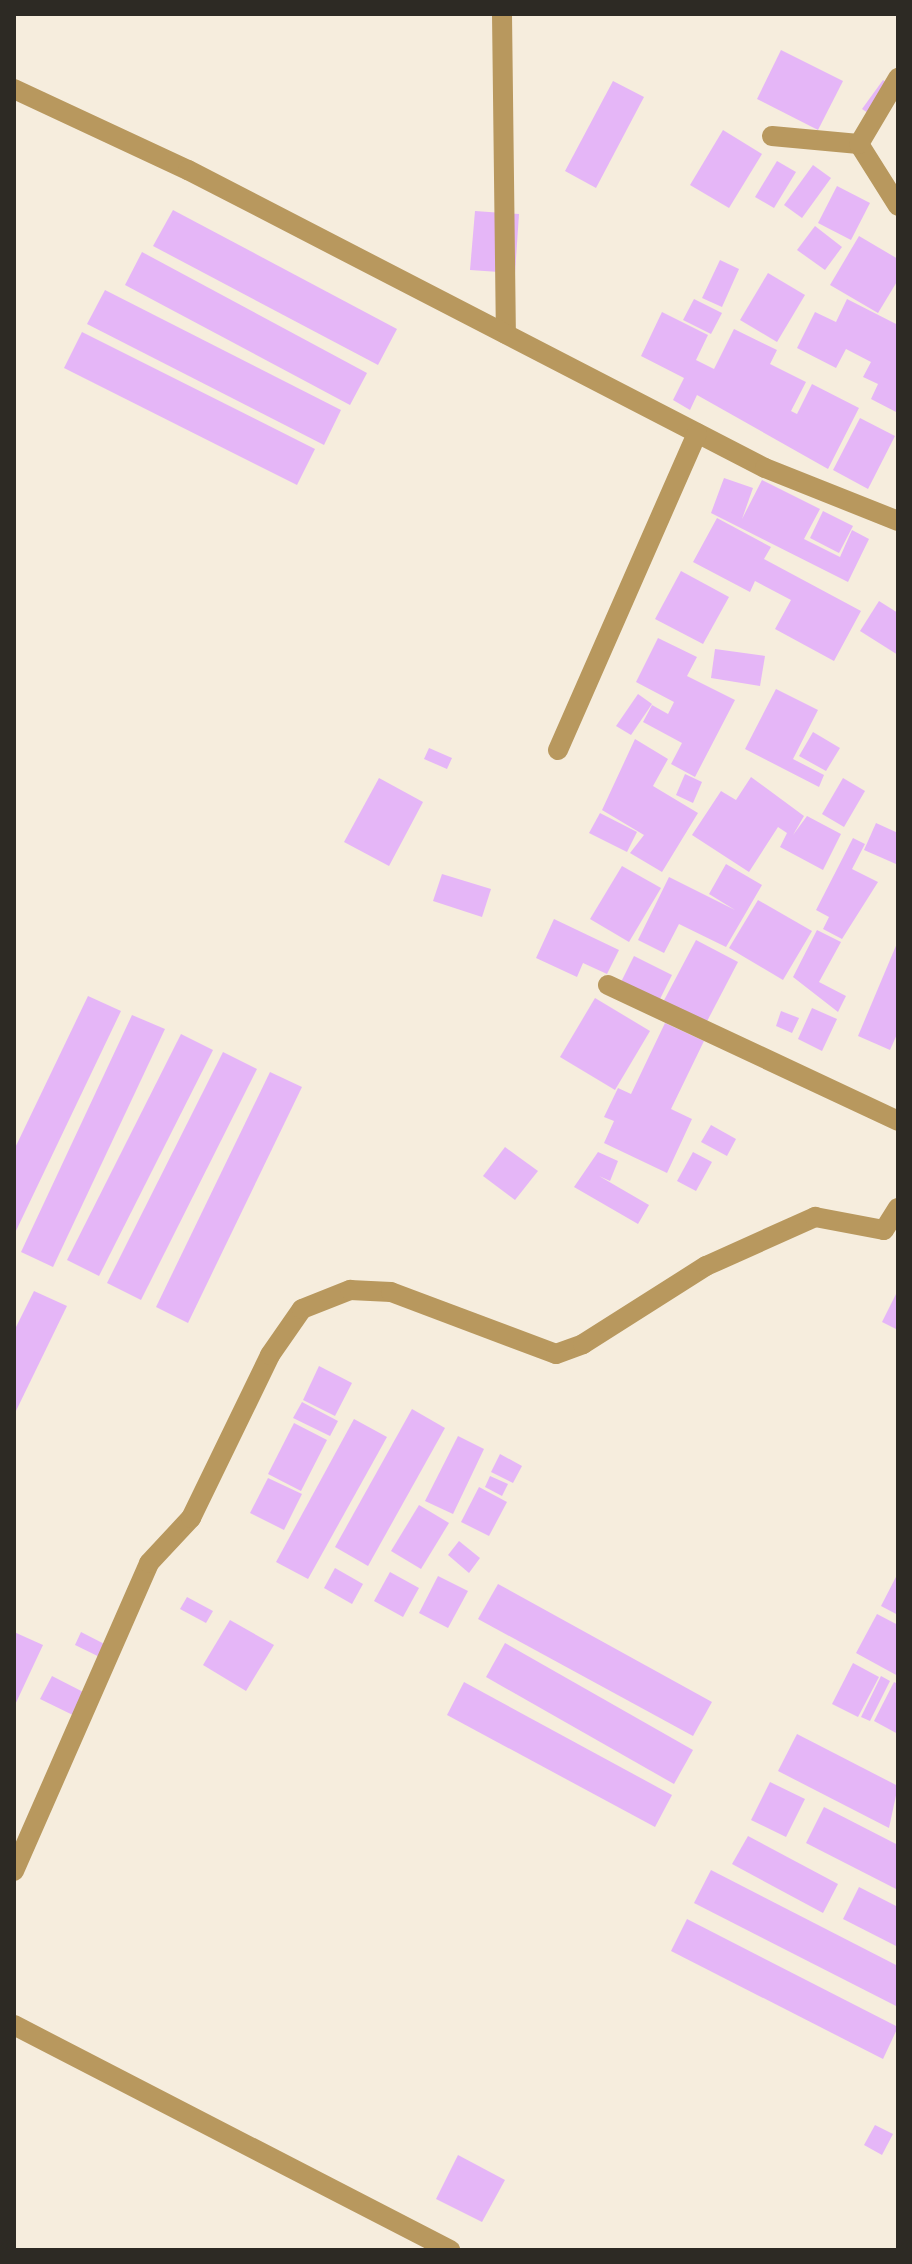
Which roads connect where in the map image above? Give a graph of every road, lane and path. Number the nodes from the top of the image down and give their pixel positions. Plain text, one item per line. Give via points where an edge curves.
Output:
1 (502, 14) edge
2 (898, 78) edge
3 (14, 89) edge
4 (772, 136) dead end
5 (859, 144) junction
6 (898, 206) edge
7 (506, 334) junction
8 (697, 433) junction
9 (898, 521) edge
10 (558, 750) dead end
11 (608, 985) dead end
12 (898, 1121) edge
13 (898, 1208) edge
14 (891, 1233) edge
15 (14, 1871) edge
16 (14, 2025) edge
17 (450, 2250) edge

1 - 7 street
2 - 5 street
3 - 7 street
4 - 5 street
5 - 6 street
7 - 8 street
8 - 9 street
8 - 10 street
11 - 12 street
13 - 14 street
14 - 15 street via 815,1217 706,1266 595,1338 556,1354 391,1292 350,1290 302,1309 270,1355 191,1518 149,1563
16 - 17 street

